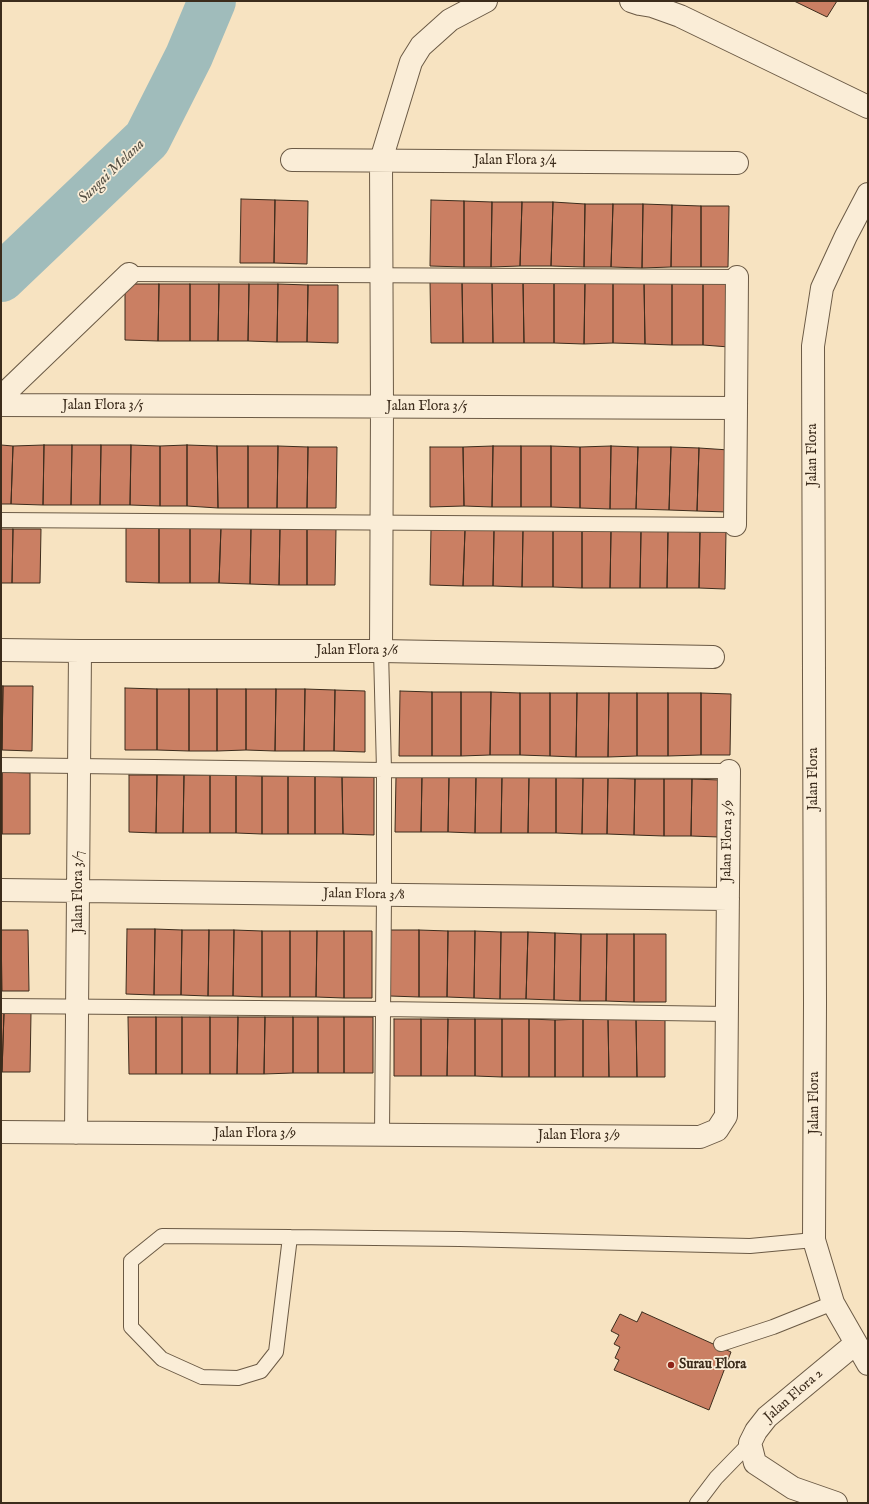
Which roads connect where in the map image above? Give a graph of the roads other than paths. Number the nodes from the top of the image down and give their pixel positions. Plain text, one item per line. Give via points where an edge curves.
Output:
1 (486, 1) edge
2 (631, 1) edge
3 (868, 108) edge
4 (292, 160) dead end
5 (381, 160) junction
6 (737, 162) dead end
7 (868, 194) edge
8 (128, 274) joint
9 (381, 276) junction
10 (737, 277) joint
11 (1, 397) edge
12 (1, 405) edge
13 (382, 407) junction
14 (736, 408) junction
15 (1, 520) edge
16 (381, 522) junction
17 (735, 525) joint
18 (1, 650) edge
19 (80, 651) junction
20 (381, 651) junction
21 (712, 657) dead end
22 (1, 765) edge
23 (79, 766) junction
24 (384, 770) junction
25 (730, 771) joint
26 (1, 890) edge
27 (79, 891) junction
28 (384, 895) junction
29 (728, 899) junction
30 (1, 1006) edge
31 (78, 1007) junction
32 (383, 1009) junction
33 (728, 1014) junction
34 (1, 1132) edge
35 (76, 1133) junction
36 (382, 1134) junction
37 (290, 1237) junction
38 (814, 1240) junction
39 (833, 1303) junction
40 (721, 1344) dead end
41 (855, 1344) junction
42 (868, 1364) edge
43 (750, 1444) junction
44 (697, 1503) edge
45 (836, 1503) edge

1 - 5 street via 450,20 421,46 411,62
2 - 3 street via 680,16
4 - 5 street, Jalan Flora 3/4
5 - 6 street, Jalan Flora 3/4
5 - 9 street
7 - 38 street, Jalan Flora via 822,288 813,346
8 - 9 lane
8 - 11 street
9 - 10 lane
9 - 13 street
10 - 14 street
12 - 13 street, Jalan Flora 3/5
13 - 14 street, Jalan Flora 3/5
13 - 16 street
14 - 17 street
15 - 16 lane
16 - 17 lane
16 - 20 street
18 - 19 street, Jalan Flora 3/6
19 - 20 street, Jalan Flora 3/6
19 - 23 street, Jalan Flora 3/7
20 - 21 street, Jalan Flora 3/6
20 - 24 lane
22 - 23 lane
23 - 24 lane
23 - 27 street, Jalan Flora 3/7
24 - 25 lane
24 - 28 lane
25 - 29 street, Jalan Flora 3/9
26 - 27 street, Jalan Flora 3/8
27 - 28 street, Jalan Flora 3/8
27 - 31 street, Jalan Flora 3/7
28 - 29 street, Jalan Flora 3/8
28 - 32 lane
29 - 33 street, Jalan Flora 3/9
30 - 31 lane
31 - 32 lane
31 - 35 street, Jalan Flora 3/7
32 - 33 lane
32 - 36 lane
33 - 36 street, Jalan Flora 3/9 via 726,1116 717,1130 706,1134
34 - 35 street, Jalan Flora 3/9
35 - 36 street, Jalan Flora 3/9
37 - 37 lane via 162,1236 131,1261 131,1327 162,1360 202,1377 238,1378 261,1370 276,1352
37 - 38 lane via 750,1246
38 - 39 street, Jalan Flora
39 - 40 lane
39 - 41 street, Jalan Flora
41 - 42 street, Jalan Flora
41 - 43 street, Jalan Flora 2 via 767,1417
43 - 44 lane via 716,1478
43 - 45 street via 755,1463 793,1488

